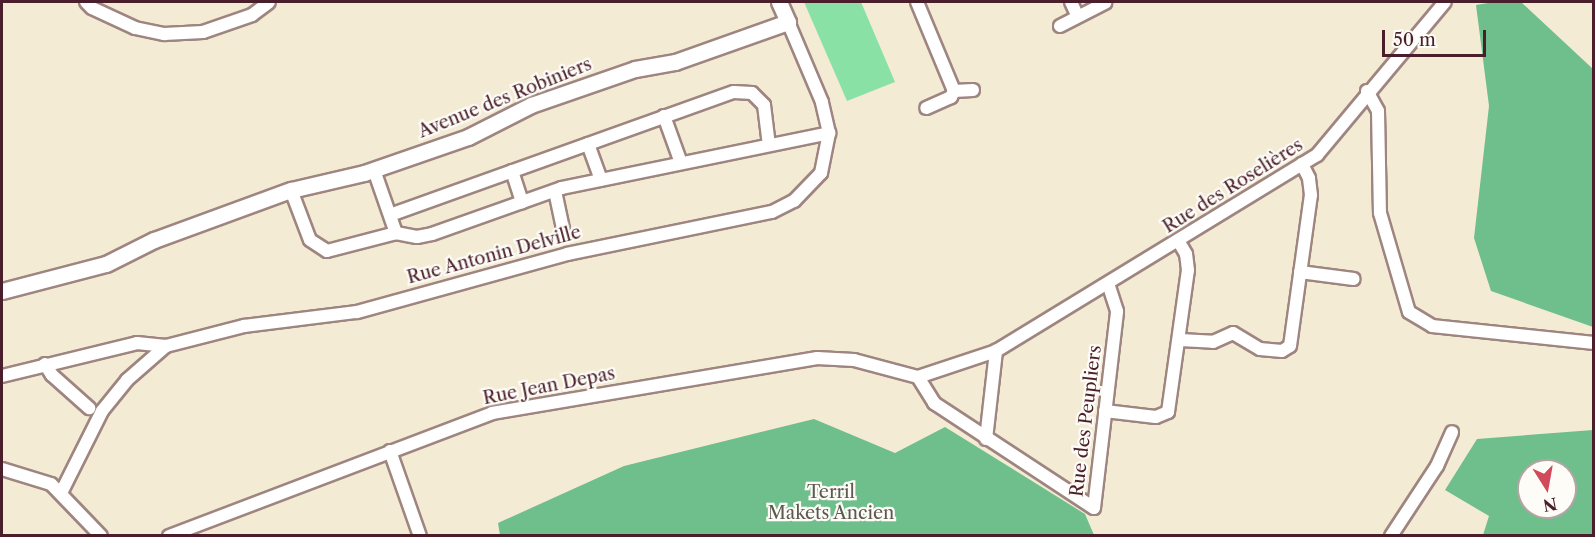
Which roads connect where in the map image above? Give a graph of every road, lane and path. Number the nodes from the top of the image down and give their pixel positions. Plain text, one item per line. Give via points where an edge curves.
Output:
1 (86, 2) edge
2 (269, 2) edge
3 (780, 2) edge
4 (917, 2) edge
5 (1071, 2) edge
6 (1445, 2) edge
7 (1105, 3) dead end
8 (1077, 15) junction
9 (788, 22) junction
10 (1060, 26) dead end
11 (973, 90) dead end
12 (954, 91) junction
13 (1367, 91) junction
14 (926, 108) dead end
15 (664, 116) junction
16 (829, 134) junction
17 (588, 144) junction
18 (769, 144) junction
19 (681, 164) junction
20 (1302, 164) junction
21 (374, 170) junction
22 (512, 171) junction
23 (601, 180) junction
24 (291, 190) junction
25 (555, 191) junction
26 (522, 202) junction
27 (390, 215) junction
28 (563, 228) dead end
29 (396, 233) junction
30 (1179, 242) junction
31 (1300, 272) junction
32 (1354, 279) dead end
33 (1109, 286) junction
34 (2, 291) edge
35 (1180, 340) junction
36 (1593, 343) edge
37 (166, 346) junction
38 (996, 351) junction
39 (45, 364) junction
40 (2, 376) edge
41 (918, 377) junction
42 (89, 408) dead end
43 (1105, 411) junction
44 (1452, 432) dead end
45 (986, 439) junction
46 (390, 451) junction
47 (2, 469) edge
48 (61, 493) junction
49 (101, 536) edge
50 (169, 536) edge
51 (420, 536) edge
52 (1391, 536) edge

1 - 2 street via 92,9 135,28 164,34 203,32 252,15
3 - 9 street, Rue Antonin Delville
4 - 12 street
5 - 8 street
6 - 13 street, Rue des Roselières
7 - 8 street
8 - 10 street
9 - 16 street, Rue Antonin Delville via 822,102
9 - 21 street, Avenue des Robiniers via 675,62 634,69 531,105 468,137
11 - 12 street
12 - 14 street via 951,97
13 - 20 street, Rue des Roselières via 1324,149
13 - 36 street via 1378,111 1380,213 1409,312 1432,326
15 - 17 street
15 - 18 street via 734,92 752,93 768,111
15 - 19 street
16 - 18 street
16 - 37 street, Rue Antonin Delville via 824,166 810,189 764,214 567,254 357,312 244,326
17 - 22 street
17 - 23 street
18 - 19 street
19 - 23 street
20 - 30 street, Rue des Roselières
20 - 31 street via 1311,184
21 - 24 street, Avenue des Robiniers
21 - 27 street
22 - 26 street
22 - 27 street
23 - 25 street
24 - 29 street via 310,240 320,250
24 - 34 street, Avenue des Robiniers via 154,240 106,264
25 - 26 street
25 - 28 street
26 - 29 street via 432,234 417,237
27 - 29 street
30 - 33 street, Rue des Roselières
30 - 35 street via 1188,270
31 - 32 street
31 - 35 street via 1287,350 1260,349 1233,333 1213,342
33 - 38 street, Rue des Roselières
33 - 43 street, Rue des Peupliers via 1117,311
35 - 43 street via 1168,412 1156,417
37 - 39 street via 143,342
37 - 48 street, Rue Antonin Delville via 127,380 102,411
38 - 41 street, Rue des Roselières
38 - 45 street
39 - 40 street
39 - 42 street
41 - 45 street via 934,403
41 - 46 street, Rue Jean Depas via 854,360 817,358 492,413
43 - 45 street, Rue des Peupliers via 1094,508
44 - 52 street via 1437,466
46 - 50 street, Rue Jean Depas
46 - 51 street
47 - 48 street via 40,478
48 - 49 street

